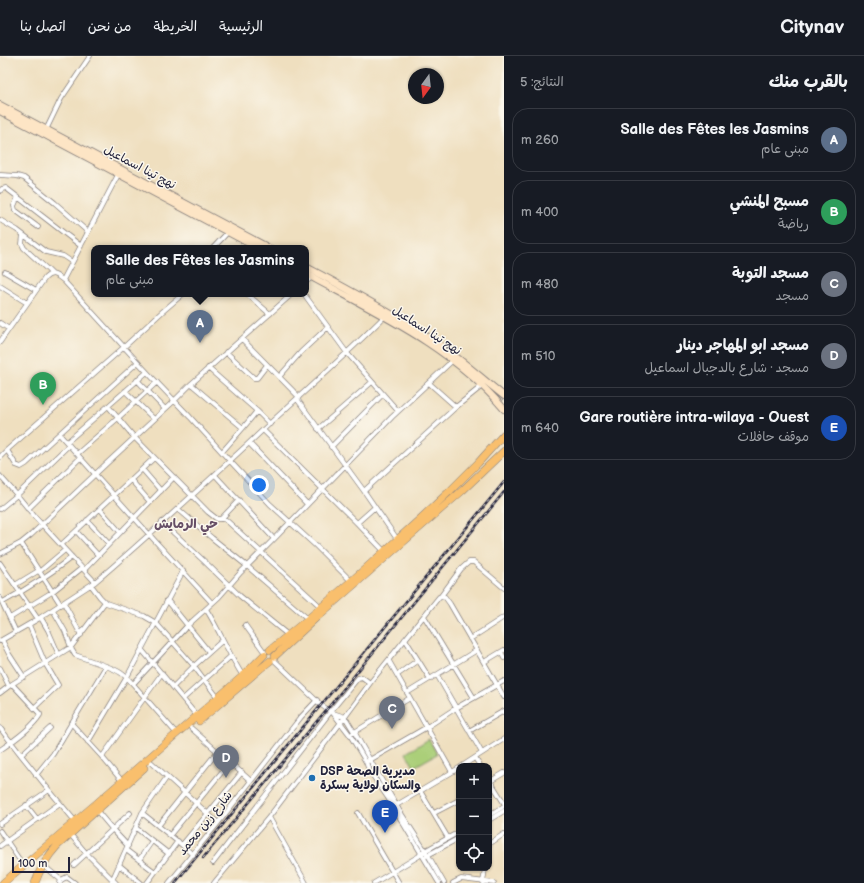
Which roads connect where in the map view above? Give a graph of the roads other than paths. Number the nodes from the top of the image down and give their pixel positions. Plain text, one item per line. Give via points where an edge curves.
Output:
1 (90, 56) edge
2 (0, 105) edge
3 (0, 110) edge
4 (46, 130) junction
5 (119, 173) junction
6 (0, 175) edge
7 (0, 191) edge
8 (18, 197) junction
9 (0, 220) edge
10 (38, 227) dead end
11 (230, 230) junction
12 (88, 232) junction
13 (23, 235) junction
14 (216, 245) edge
15 (253, 245) edge
16 (262, 245) edge
17 (81, 246) junction
18 (72, 262) junction
19 (5, 272) dead end
20 (52, 274) junction
21 (311, 274) edge
22 (63, 280) junction
23 (0, 286) edge
24 (36, 290) junction
25 (180, 297) edge
26 (251, 297) edge
27 (289, 297) edge
28 (306, 297) edge
29 (27, 303) junction
30 (270, 314) junction
31 (385, 316) junction
32 (0, 323) edge
33 (328, 327) junction
34 (9, 329) junction
35 (242, 339) junction
36 (0, 342) edge
37 (124, 346) junction
38 (226, 352) junction
39 (347, 353) junction
40 (453, 360) junction
41 (138, 362) junction
42 (267, 365) junction
43 (208, 368) junction
44 (147, 372) junction
45 (279, 377) junction
46 (137, 380) junction
47 (157, 382) junction
48 (372, 382) junction
49 (429, 383) junction
50 (191, 384) junction
51 (482, 386) junction
52 (125, 391) junction
53 (147, 391) junction
54 (382, 394) junction
55 (504, 396) edge
56 (298, 398) junction
57 (175, 400) junction
58 (136, 402) junction
59 (108, 406) junction
60 (456, 407) junction
61 (165, 409) junction
62 (504, 409) edge
63 (257, 411) junction
64 (398, 411) junction
65 (118, 418) junction
66 (154, 419) junction
67 (270, 424) junction
68 (243, 428) junction
69 (318, 429) junction
70 (264, 430) junction
71 (59, 434) junction
72 (504, 434) edge
73 (134, 437) junction
74 (68, 443) junction
75 (249, 443) junction
76 (331, 447) junction
77 (7, 450) junction
78 (504, 451) edge
79 (222, 452) junction
80 (78, 456) junction
81 (0, 457) edge
82 (154, 458) junction
83 (230, 461) junction
84 (345, 466) junction
85 (142, 469) junction
86 (95, 475) junction
87 (215, 475) junction
88 (0, 476) edge
89 (174, 477) junction
90 (131, 480) junction
91 (323, 488) junction
92 (161, 490) junction
93 (364, 491) junction
94 (17, 494) junction
95 (115, 495) junction
96 (192, 495) junction
97 (239, 500) junction
98 (150, 502) junction
99 (307, 504) junction
100 (375, 507) junction
101 (0, 509) edge
102 (28, 509) junction
103 (100, 509) junction
104 (178, 509) junction
105 (134, 518) junction
106 (220, 519) junction
107 (87, 520) junction
108 (162, 522) junction
109 (289, 522) junction
110 (357, 523) junction
111 (42, 524) junction
112 (76, 531) junction
113 (120, 532) junction
114 (149, 534) junction
115 (274, 539) junction
116 (397, 539) junction
117 (20, 543) junction
118 (109, 544) junction
119 (61, 545) junction
120 (65, 550) junction
121 (384, 551) junction
122 (261, 552) junction
123 (0, 554) edge
124 (98, 555) junction
125 (72, 557) junction
126 (0, 563) edge
127 (247, 566) junction
128 (83, 569) junction
129 (183, 571) junction
130 (38, 572) junction
131 (43, 578) junction
132 (350, 581) junction
133 (93, 584) junction
134 (16, 585) junction
135 (229, 586) junction
136 (504, 588) edge
137 (52, 592) junction
138 (21, 593) junction
139 (441, 596) junction
140 (0, 598) edge
141 (167, 600) junction
142 (2, 602) junction
143 (105, 602) junction
144 (212, 603) junction
145 (62, 604) junction
146 (29, 606) junction
147 (321, 607) junction
148 (206, 609) junction
149 (53, 610) junction
150 (424, 616) junction
151 (504, 617) edge
152 (10, 618) junction
153 (40, 618) junction
154 (308, 619) junction
155 (156, 623) junction
156 (29, 625) junction
157 (188, 625) junction
158 (245, 625) dead end
159 (16, 632) junction
160 (81, 635) junction
161 (288, 635) junction
162 (405, 639) junction
163 (470, 639) junction
164 (1, 640) edge
165 (223, 640) junction
166 (172, 642) junction
167 (71, 647) junction
168 (142, 650) junction
169 (477, 650) junction
170 (502, 651) edge
171 (209, 652) junction
172 (266, 653) junction
173 (59, 655) junction
174 (231, 656) junction
175 (504, 658) edge
176 (273, 659) junction
177 (418, 660) junction
178 (389, 661) junction
179 (484, 662) junction
180 (45, 663) junction
181 (153, 663) junction
182 (453, 664) junction
183 (106, 666) junction
184 (194, 666) junction
185 (0, 668) edge
186 (162, 673) junction
187 (397, 675) junction
188 (437, 675) junction
189 (243, 676) junction
190 (24, 677) junction
191 (127, 677) junction
192 (204, 679) junction
193 (430, 679) junction
194 (504, 681) edge
195 (370, 683) junction
196 (132, 684) junction
197 (11, 685) junction
198 (497, 685) junction
199 (173, 687) junction
200 (0, 693) edge
201 (407, 693) junction
202 (504, 697) edge
203 (145, 698) junction
204 (218, 698) junction
205 (410, 698) junction
206 (474, 698) junction
207 (183, 699) junction
208 (317, 700) junction
209 (34, 708) junction
210 (456, 708) junction
211 (504, 711) edge
212 (332, 712) junction
213 (197, 716) junction
214 (345, 717) junction
215 (71, 723) junction
216 (340, 723) junction
217 (427, 727) junction
218 (0, 728) edge
219 (50, 728) dead end
220 (191, 728) junction
221 (469, 730) junction
222 (355, 732) junction
223 (176, 734) junction
224 (350, 735) junction
225 (504, 739) edge
226 (88, 742) junction
227 (11, 743) junction
228 (0, 750) edge
229 (218, 751) junction
230 (482, 753) junction
231 (21, 756) junction
232 (102, 757) junction
233 (475, 758) junction
234 (368, 761) junction
235 (151, 762) junction
236 (230, 762) junction
237 (467, 763) edge
238 (478, 763) edge
239 (456, 770) edge
240 (242, 772) junction
241 (452, 772) junction
242 (504, 773) edge
243 (36, 774) junction
244 (167, 777) junction
245 (492, 780) edge
246 (122, 781) junction
247 (251, 781) junction
248 (492, 784) edge
249 (49, 790) junction
250 (420, 791) junction
251 (185, 792) junction
252 (456, 802) edge
253 (60, 803) junction
254 (196, 803) junction
255 (26, 805) junction
256 (504, 805) edge
257 (395, 806) junction
258 (97, 810) junction
259 (504, 811) edge
260 (130, 813) dead end
261 (142, 813) junction
262 (434, 813) junction
263 (492, 813) edge
264 (207, 814) junction
265 (358, 814) dead end
266 (269, 817) junction
267 (492, 818) edge
268 (37, 819) junction
269 (76, 821) junction
270 (0, 824) edge
271 (218, 824) junction
272 (158, 826) junction
273 (136, 828) junction
274 (113, 830) junction
275 (0, 831) edge
276 (70, 834) junction
277 (456, 834) edge
278 (504, 834) edge
279 (170, 835) junction
280 (448, 838) junction
281 (456, 839) edge
282 (7, 841) junction
283 (152, 841) junction
284 (178, 841) junction
285 (492, 842) edge
286 (182, 845) junction
287 (0, 846) edge
288 (127, 848) junction
289 (86, 853) junction
290 (169, 854) junction
291 (192, 854) junction
292 (423, 855) junction
293 (139, 860) junction
294 (213, 863) dead end
295 (23, 865) junction
296 (43, 865) junction
297 (119, 865) junction
298 (74, 866) dead end
299 (484, 871) edge
300 (155, 872) junction
301 (393, 872) junction
302 (61, 882) edge
303 (113, 882) edge
304 (483, 882) edge
305 (3, 883) edge
306 (35, 883) edge
307 (75, 883) edge
308 (141, 883) edge
309 (147, 883) edge
310 (169, 883) edge
311 (214, 883) edge
312 (306, 883) edge
313 (374, 883) edge
314 (399, 883) edge
315 (439, 883) edge
316 (444, 883) edge
317 (453, 883) edge
318 (494, 883) edge

1 - 4 street via 61,99
2 - 4 main road, نهج تينا اسماعيل
3 - 5 main road, نهج تينا اسماعيل
4 - 11 main road, نهج تينا اسماعيل
5 - 11 main road, نهج تينا اسماعيل
5 - 12 street
6 - 12 street via 24,178
7 - 8 street via 6,188
8 - 10 street via 15,210
8 - 17 street
9 - 13 street
11 - 14 street
11 - 15 main road, نهج تينا اسماعيل
11 - 16 main road, نهج تينا اسماعيل
12 - 17 street
13 - 18 street via 46,252 63,256
13 - 20 street via 24,248
17 - 18 street
18 - 22 street
19 - 24 street
20 - 22 street
20 - 24 street via 47,276
21 - 31 main road, نهج تينا اسماعيل
21 - 55 main road, نهج تينا اسماعيل via 376,305 434,340
22 - 37 street
23 - 29 street
24 - 29 street
25 - 37 street
26 - 30 street
27 - 30 street
28 - 33 street
29 - 34 street
30 - 35 street
31 - 39 street
31 - 40 main road, نهج تينا اسماعيل
32 - 34 street
33 - 39 street
33 - 45 street
34 - 36 street
35 - 38 street
35 - 42 street
37 - 41 street
37 - 77 street
38 - 42 street via 254,378 257,378
38 - 43 street
39 - 48 street
39 - 56 street
40 - 49 street
40 - 51 main road, نهج تينا اسماعيل
41 - 44 street
41 - 71 street
42 - 45 street
43 - 50 street
43 - 63 street
44 - 46 street
44 - 47 street
45 - 56 street
46 - 52 street
46 - 53 street
47 - 53 street
47 - 57 street
48 - 54 street
48 - 69 street
49 - 60 street
49 - 64 street
50 - 57 street
50 - 68 street
51 - 60 street
51 - 62 main road, نهج تينا اسماعيل
52 - 58 street
52 - 59 street
53 - 58 street
53 - 61 street
54 - 64 street
54 - 76 street
56 - 67 street
56 - 69 street
57 - 61 street
57 - 79 street
58 - 65 street
58 - 66 street
59 - 65 street
59 - 74 street
60 - 93 street
61 - 66 street
63 - 67 street
63 - 68 street
64 - 84 street
65 - 73 street
65 - 80 street
66 - 73 street
67 - 70 street
68 - 79 street
69 - 76 street
70 - 75 street
70 - 91 street
71 - 74 street
71 - 77 street via 20,467
72 - 116 main road via 450,491
73 - 82 street
73 - 86 street
74 - 80 street
74 - 94 street
75 - 83 street
75 - 99 street
76 - 84 street
77 - 81 street
78 - 176 main road
79 - 83 street
80 - 86 street
80 - 102 street
82 - 85 street
82 - 89 street
83 - 87 street
83 - 109 street
84 - 91 street
84 - 93 street
85 - 90 street
85 - 92 street
86 - 95 street
86 - 111 street
87 - 96 street
87 - 97 street
88 - 94 street
89 - 92 street
89 - 96 street
90 - 95 street
90 - 98 street
91 - 99 street
91 - 110 street
92 - 98 street
93 - 100 street
94 - 101 street
94 - 102 street
95 - 103 street
95 - 105 street
96 - 104 street
96 - 106 street via 215,518
97 - 106 street
97 - 115 street
98 - 105 street
99 - 109 street
100 - 110 street
100 - 116 street
102 - 111 street
103 - 107 street
103 - 113 street
104 - 108 street
104 - 127 street
105 - 113 street
105 - 114 street
106 - 122 street via 226,520
107 - 112 street
107 - 118 street
108 - 114 street
108 - 135 street
109 - 115 street
109 - 132 street
110 - 121 street
111 - 117 street
111 - 119 street
112 - 119 street
112 - 124 street
113 - 118 street
114 - 129 street
114 - 133 street
115 - 122 street
116 - 121 main road
117 - 123 street
117 - 130 street
118 - 124 street
119 - 120 street
120 - 125 street
120 - 130 street
121 - 132 main road
122 - 127 street
122 - 147 street
124 - 128 street
125 - 128 street
125 - 131 street
126 - 134 street
127 - 135 street
127 - 154 street
128 - 133 street
128 - 137 street
129 - 141 street
129 - 144 street
130 - 131 street
130 - 134 street
131 - 137 street
131 - 138 street
132 - 147 main road
133 - 143 street
133 - 145 street
134 - 138 street
135 - 144 street
135 - 161 street
136 - 139 street via 474,562 469,562
137 - 145 street
137 - 146 street
138 - 142 street
138 - 146 street
139 - 150 street
139 - 163 street via 450,604
140 - 142 street
141 - 155 street
141 - 157 street
142 - 152 street
143 - 155 street
143 - 160 street
144 - 148 street
145 - 149 street
145 - 160 street
146 - 152 street
146 - 153 street
147 - 154 main road
148 - 157 street
148 - 165 street
149 - 153 street
149 - 167 street
150 - 162 street
150 - 182 street
151 - 163 street
152 - 159 street
153 - 156 street
153 - 173 street
154 - 161 main road
155 - 166 street
155 - 168 street
156 - 159 street
156 - 180 street
157 - 166 street
157 - 171 street
158 - 172 street
159 - 164 street
160 - 167 street
161 - 172 main road
162 - 177 street
162 - 178 street
163 - 169 street
164 - 190 street
165 - 171 street
165 - 174 street
166 - 181 street
166 - 184 street
167 - 173 street
167 - 183 street via 75,654
168 - 181 street
168 - 191 street
169 - 179 street
169 - 182 street
170 - 175 street
170 - 179 street
171 - 184 street
172 - 176 main road via 266,660
172 - 189 main road
173 - 180 street
174 - 189 street
174 - 192 street
176 - 208 street
176 - 220 main road
177 - 187 street
177 - 193 street
178 - 187 street
178 - 195 street
179 - 198 street
180 - 190 street
180 - 209 street via 58,685
181 - 186 street
181 - 196 street
182 - 188 street
182 - 206 street
183 - 191 street
183 - 215 street
184 - 192 street
184 - 199 street
185 - 197 street
186 - 199 street
186 - 203 street
187 - 201 street
188 - 193 street
188 - 210 street
189 - 204 main road
190 - 197 street
191 - 196 street
191 - 226 street
192 - 204 street
192 - 207 street
193 - 201 street
194 - 198 street
195 - 212 street via 362,677 358,678
195 - 214 street
196 - 203 street
197 - 200 street
197 - 209 street
198 - 202 street
198 - 206 street
199 - 207 street
201 - 205 street
203 - 223 street
203 - 232 street
204 - 213 main road
205 - 217 street
205 - 222 street
206 - 210 street
207 - 213 street
208 - 212 street
208 - 247 street, شارع زين محمد
209 - 227 street via 39,716
210 - 217 street
210 - 221 street
211 - 221 street
212 - 214 street
212 - 216 street
212 - 294 street
213 - 223 main road
214 - 216 street
214 - 222 street
215 - 226 street
215 - 243 street via 53,754
216 - 224 street
216 - 266 street
217 - 234 street
217 - 241 street
218 - 227 street
219 - 231 street
220 - 229 street
220 - 235 main road
221 - 230 street
222 - 224 street
222 - 234 street
223 - 246 main road
224 - 234 street
225 - 230 street
226 - 232 street
227 - 228 street
227 - 231 street
229 - 236 street
229 - 251 street
230 - 233 street
231 - 243 street
232 - 246 street
233 - 237 street
233 - 238 street
234 - 257 street via 369,770
235 - 244 street
235 - 258 main road
236 - 240 street
236 - 254 street
239 - 241 street
240 - 247 street
240 - 264 street
241 - 250 street
242 - 245 street
243 - 249 street
244 - 251 street
244 - 261 street
246 - 269 main road
247 - 271 street, شارع زين محمد
248 - 256 street
249 - 253 street
249 - 255 street
250 - 257 street
250 - 262 street
251 - 254 street
251 - 272 street
252 - 262 street
253 - 268 street
253 - 269 street
254 - 264 street
254 - 279 street
255 - 268 street
255 - 270 street
256 - 263 street
257 - 292 street
258 - 274 street
258 - 276 main road
259 - 267 street
260 - 274 street
261 - 272 street
261 - 273 street
262 - 280 street
264 - 271 street
264 - 286 street
265 - 301 street
266 - 311 street
266 - 312 street
268 - 282 street
269 - 295 main road
271 - 291 street, شارع زين محمد
272 - 279 street
273 - 283 street
273 - 288 street
274 - 288 street
274 - 289 street
275 - 282 street
276 - 289 street
276 - 296 main road via 51,852
277 - 280 street
278 - 285 street
279 - 284 street
280 - 292 street
281 - 292 street
282 - 287 street
282 - 295 street
283 - 290 street
283 - 293 street
284 - 286 street
284 - 290 street
286 - 291 street
288 - 293 street
288 - 297 street
289 - 298 street
289 - 303 street
290 - 300 street
291 - 310 street, شارع زين محمد
292 - 301 street
292 - 315 street
292 - 316 street
293 - 300 street
295 - 305 main road
296 - 302 street
296 - 306 main road
297 - 303 street
297 - 308 street
299 - 304 street
300 - 309 street
301 - 313 street
301 - 314 street
302 - 307 street via 67,877
304 - 317 street via 461,879
304 - 318 street

